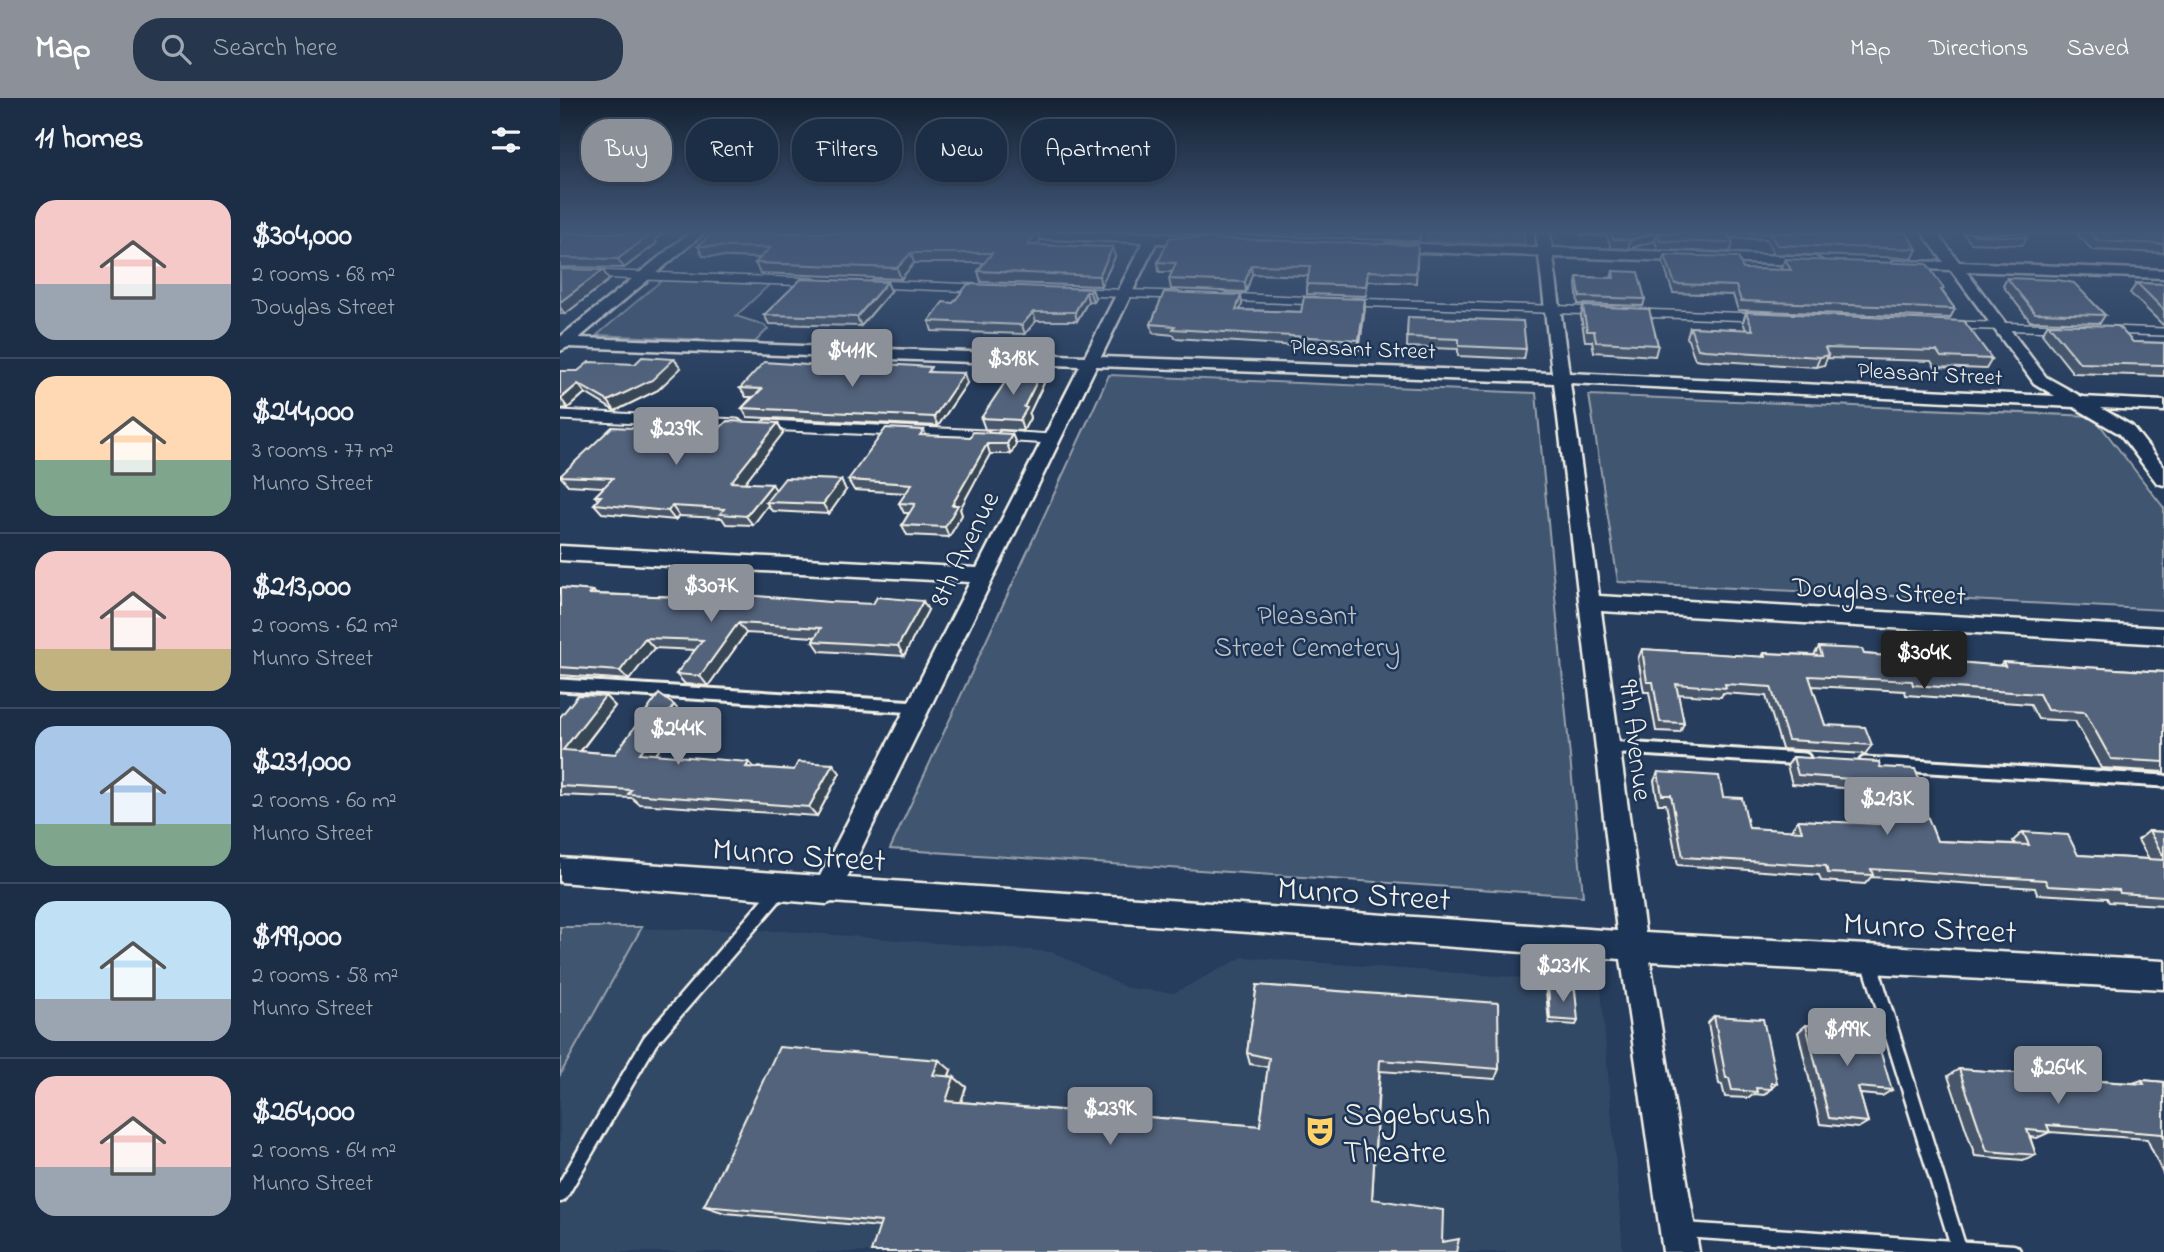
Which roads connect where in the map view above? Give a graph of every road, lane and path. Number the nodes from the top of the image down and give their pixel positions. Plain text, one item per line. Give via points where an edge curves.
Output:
1 (631, 287) edge
2 (952, 287) edge
3 (1127, 287) edge
4 (1549, 287) edge
5 (1970, 287) edge
6 (987, 288) edge
7 (1069, 291) edge
8 (1124, 293) junction
9 (1186, 296) edge
10 (1213, 297) edge
11 (1325, 301) edge
12 (1339, 301) edge
13 (1552, 310) junction
14 (1610, 312) edge
15 (1624, 312) edge
16 (1763, 317) edge
17 (1943, 324) edge
18 (1999, 326) junction
19 (2069, 329) edge
20 (2096, 330) edge
21 (2164, 332) edge
22 (561, 343) edge
23 (1090, 360) junction
24 (1560, 378) junction
25 (2080, 403) junction
26 (2164, 406) edge
27 (560, 415) edge
28 (1051, 439) junction
29 (2164, 478) edge
30 (560, 553) edge
31 (983, 576) junction
32 (1590, 603) junction
33 (2164, 636) edge
34 (560, 685) edge
35 (917, 707) junction
36 (1607, 747) junction
37 (1823, 760) edge
38 (1850, 762) edge
39 (2164, 781) edge
40 (560, 870) edge
41 (782, 887) junction
42 (827, 891) junction
43 (1633, 946) junction
44 (1868, 958) junction
45 (2164, 975) edge
46 (560, 1195) edge
47 (1680, 1241) edge
48 (1959, 1250) edge
49 (2013, 1252) edge

1 - 22 street
2 - 6 lane
3 - 8 street, 8th Avenue
4 - 13 street, 9th Avenue
5 - 18 street
7 - 8 lane
8 - 9 lane
8 - 23 street, 8th Avenue
10 - 11 lane
12 - 13 lane
13 - 14 lane
13 - 24 street, 9th Avenue
15 - 16 lane
17 - 18 lane
18 - 19 lane
18 - 25 street via 2039,380
20 - 21 lane
22 - 23 street, Pleasant Street
23 - 24 street, Pleasant Street
23 - 28 street, 8th Avenue
24 - 25 street, Pleasant Street
24 - 32 street, 9th Avenue
25 - 26 street, Pleasant Street
25 - 29 street via 2126,430
27 - 28 lane
28 - 31 street, 8th Avenue
30 - 31 street
31 - 35 street, 8th Avenue
32 - 33 street, Douglas Street
32 - 36 street, 9th Avenue
34 - 35 lane
35 - 42 street, 8th Avenue
36 - 37 lane
36 - 43 street, 9th Avenue
38 - 39 lane
40 - 41 street, Munro Street
41 - 42 street, Munro Street
41 - 46 lane via 650,1041
42 - 43 street, Munro Street
43 - 44 street, Munro Street
43 - 47 street, 9th Avenue
44 - 45 street, Munro Street
44 - 48 lane
47 - 48 lane
48 - 49 lane

